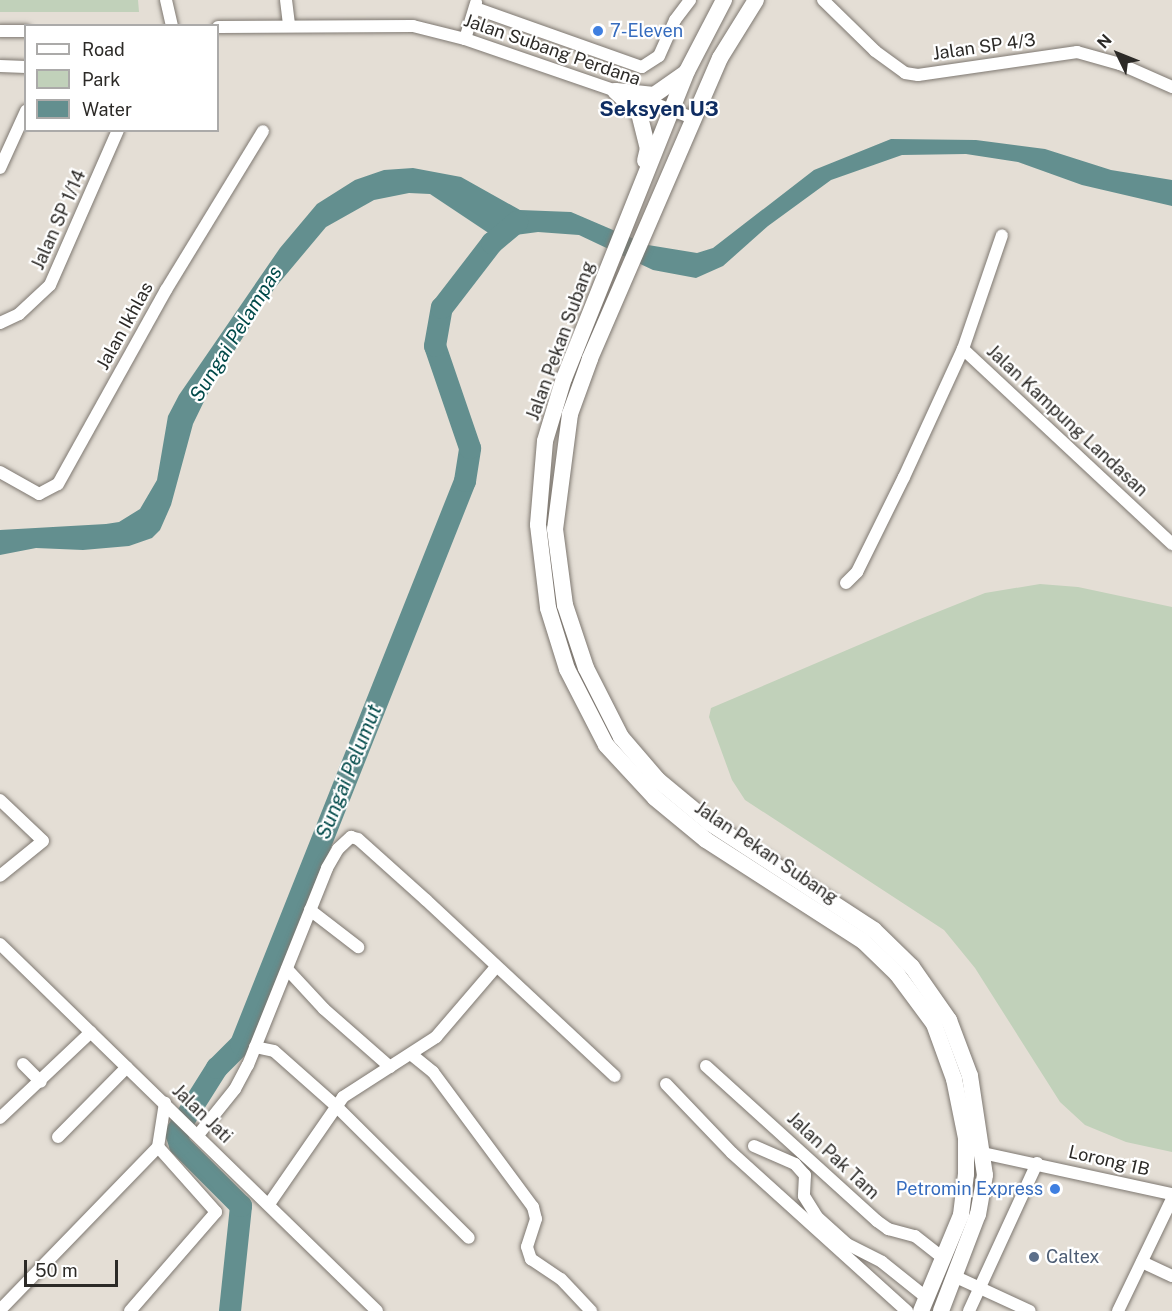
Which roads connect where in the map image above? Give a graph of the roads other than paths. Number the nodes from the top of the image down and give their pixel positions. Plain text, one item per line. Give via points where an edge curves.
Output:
1 (166, 0) edge
2 (286, 0) edge
3 (690, 0) edge
4 (724, 0) edge
5 (756, 0) edge
6 (823, 0) edge
7 (476, 4) edge
8 (171, 24) edge
9 (289, 26) junction
10 (219, 27) edge
11 (24, 31) edge
12 (0, 32) edge
13 (465, 39) junction
14 (0, 66) edge
15 (24, 67) edge
16 (687, 71) junction
17 (1172, 87) edge
18 (615, 90) junction
19 (672, 109) junction
20 (24, 115) edge
21 (693, 118) junction
22 (263, 131) dead end
23 (117, 132) edge
24 (0, 168) edge
25 (632, 206) junction
26 (1002, 235) dead end
27 (0, 323) edge
28 (963, 349) junction
29 (0, 472) edge
30 (1172, 544) edge
31 (846, 583) dead end
32 (0, 800) edge
33 (0, 876) edge
34 (310, 910) junction
35 (0, 944) edge
36 (358, 947) dead end
37 (496, 967) junction
38 (287, 969) junction
39 (91, 1032) junction
40 (255, 1047) junction
41 (412, 1055) junction
42 (23, 1064) dead end
43 (706, 1066) dead end
44 (127, 1067) junction
45 (390, 1067) junction
46 (615, 1076) dead end
47 (41, 1082) junction
48 (666, 1084) dead end
49 (165, 1103) junction
50 (336, 1106) junction
51 (0, 1118) edge
52 (196, 1133) junction
53 (58, 1137) dead end
54 (754, 1146) dead end
55 (158, 1147) junction
56 (982, 1153) junction
57 (1037, 1163) junction
58 (1172, 1194) edge
59 (1172, 1199) edge
60 (268, 1204) junction
61 (469, 1238) dead end
62 (943, 1258) junction
63 (1142, 1262) junction
64 (1172, 1276) edge
65 (956, 1277) junction
66 (980, 1288) junction
67 (924, 1304) edge
68 (0, 1310) edge
69 (130, 1311) edge
70 (378, 1311) edge
71 (591, 1311) edge
72 (907, 1311) edge
73 (941, 1311) edge
74 (969, 1311) edge
75 (1030, 1311) edge
76 (1118, 1311) edge

1 - 8 street
2 - 9 street
3 - 7 street via 675,20 659,56 642,66
4 - 16 main road
5 - 21 main road, Jalan Pekan Subang via 720,58
6 - 17 street, Jalan SP 4/3 via 884,59 905,73 918,75 1077,52 1120,64
7 - 13 street
9 - 10 street, Jalan Subang Perdana
9 - 13 street, Jalan Subang Perdana via 394,23
11 - 12 street
13 - 18 street, Jalan Subang Perdana
14 - 15 street
16 - 18 main road via 677,82 654,95
16 - 19 main road
18 - 19 street, Jalan Subang Perdana
18 - 25 main road via 639,114 646,131 648,148
19 - 21 street, Jalan Subang Perdana
19 - 25 main road
20 - 24 street
21 - 56 main road, Jalan Pekan Subang via 570,414 555,530 565,606 586,668 621,737 658,780 710,822 874,930 912,967 949,1020 967,1067
22 - 29 street, Jalan Ikhlas via 166,290 58,484 39,494
23 - 27 street, Jalan SP 1/14 via 50,285 19,314
25 - 62 main road, Jalan Pekan Subang via 564,378 545,441 538,525 548,608 567,669 606,745 655,798 706,840 862,941 897,974 934,1024 954,1079 966,1138 961,1215
26 - 28 street
28 - 30 street, Jalan Kampung Landasan via 980,360
28 - 31 street via 894,498 856,572
32 - 33 street via 43,841
34 - 36 street
34 - 37 street via 338,849 354,837
34 - 38 street
35 - 39 street, Jalan Jati
37 - 41 street via 436,1037
37 - 46 street
38 - 40 street
38 - 45 street via 324,1009
39 - 44 street, Jalan Jati
39 - 47 street
40 - 50 street via 274,1051
40 - 52 street via 235,1089
41 - 45 street
41 - 71 street via 433,1072 533,1207 536,1219 527,1247 531,1259 561,1279
42 - 47 street
43 - 62 street, Jalan Pak Tam via 877,1221 888,1229 915,1236
44 - 49 street, Jalan Jati
44 - 53 street
45 - 50 street via 353,1087
47 - 51 street
48 - 72 street via 732,1153
49 - 52 street, Jalan Jati
49 - 55 street
50 - 60 street
50 - 61 street
52 - 60 street, Jalan Jati
54 - 67 street via 795,1164 805,1175 804,1196 817,1217 847,1244 882,1262
55 - 68 street
55 - 69 street via 216,1212
56 - 57 street, Lorong 1B
56 - 65 main road, Jalan Pekan Subang via 985,1175 978,1214
57 - 58 street, Lorong 1B
57 - 66 street
59 - 63 street
60 - 70 street, Jalan Jati
62 - 67 main road, Jalan Pekan Subang
63 - 64 street
63 - 76 street
65 - 66 street
65 - 73 main road, Jalan Pekan Subang
66 - 74 street
66 - 75 street

